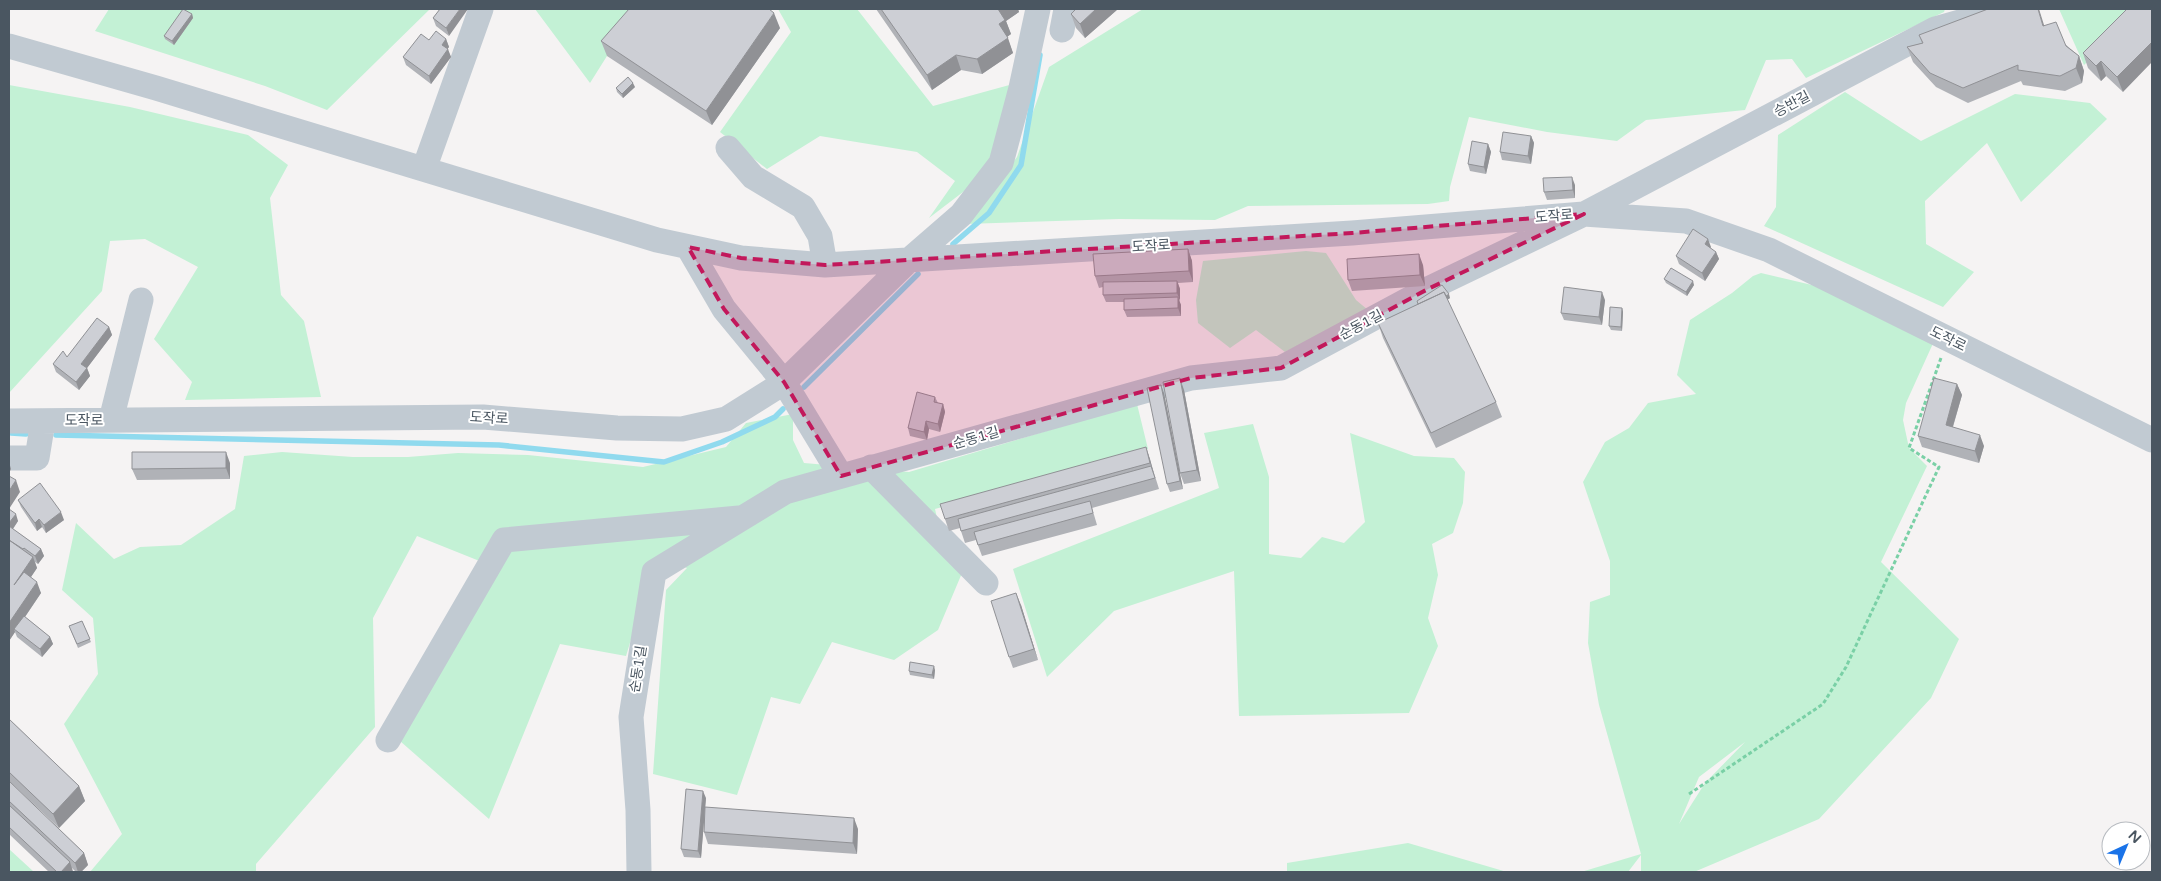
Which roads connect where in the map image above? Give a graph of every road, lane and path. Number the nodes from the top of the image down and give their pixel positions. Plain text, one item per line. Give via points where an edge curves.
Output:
1 (481, 9) edge
2 (1038, 9) edge
3 (2006, 9) edge
4 (9, 46) edge
5 (728, 148) dead end
6 (424, 169) junction
7 (1584, 214) junction
8 (688, 247) junction
9 (908, 261) junction
10 (824, 265) junction
11 (141, 300) dead end
12 (1948, 339) junction
13 (784, 382) junction
14 (111, 420) junction
15 (9, 421) edge
16 (43, 421) junction
17 (2152, 440) edge
18 (9, 458) edge
19 (871, 467) junction
20 (841, 476) junction
21 (744, 517) junction
22 (986, 583) dead end
23 (388, 740) dead end
24 (1689, 794) dead end
25 (639, 872) edge

1 - 6 street
2 - 9 street via 1001,163 961,215
3 - 7 street, 승반길 via 1935,28
4 - 6 street, 도작로
5 - 10 street via 753,177 803,207 820,236
6 - 8 street, 도작로
7 - 9 street, 도작로 via 1352,233
7 - 12 street, 도작로 via 1686,221 1769,250
7 - 19 street, 순동1길 via 1428,289 1281,368 1190,378
8 - 10 street, 도작로 via 741,258
8 - 13 street via 724,308
9 - 10 street, 도작로
9 - 13 street, 도작로
11 - 14 street
12 - 17 street, 도작로
12 - 24 path via 1909,448 1940,467 1846,667 1823,704
13 - 14 street, 도작로 via 726,419 682,429 616,428 483,417
13 - 20 street
14 - 16 street, 도작로
15 - 16 street, 도작로
16 - 18 street via 37,458
19 - 20 street, 순동1길
19 - 22 street
20 - 21 street, 순동1길 via 784,492
21 - 23 street via 504,540
21 - 25 street, 순동1길 via 654,572 631,717

